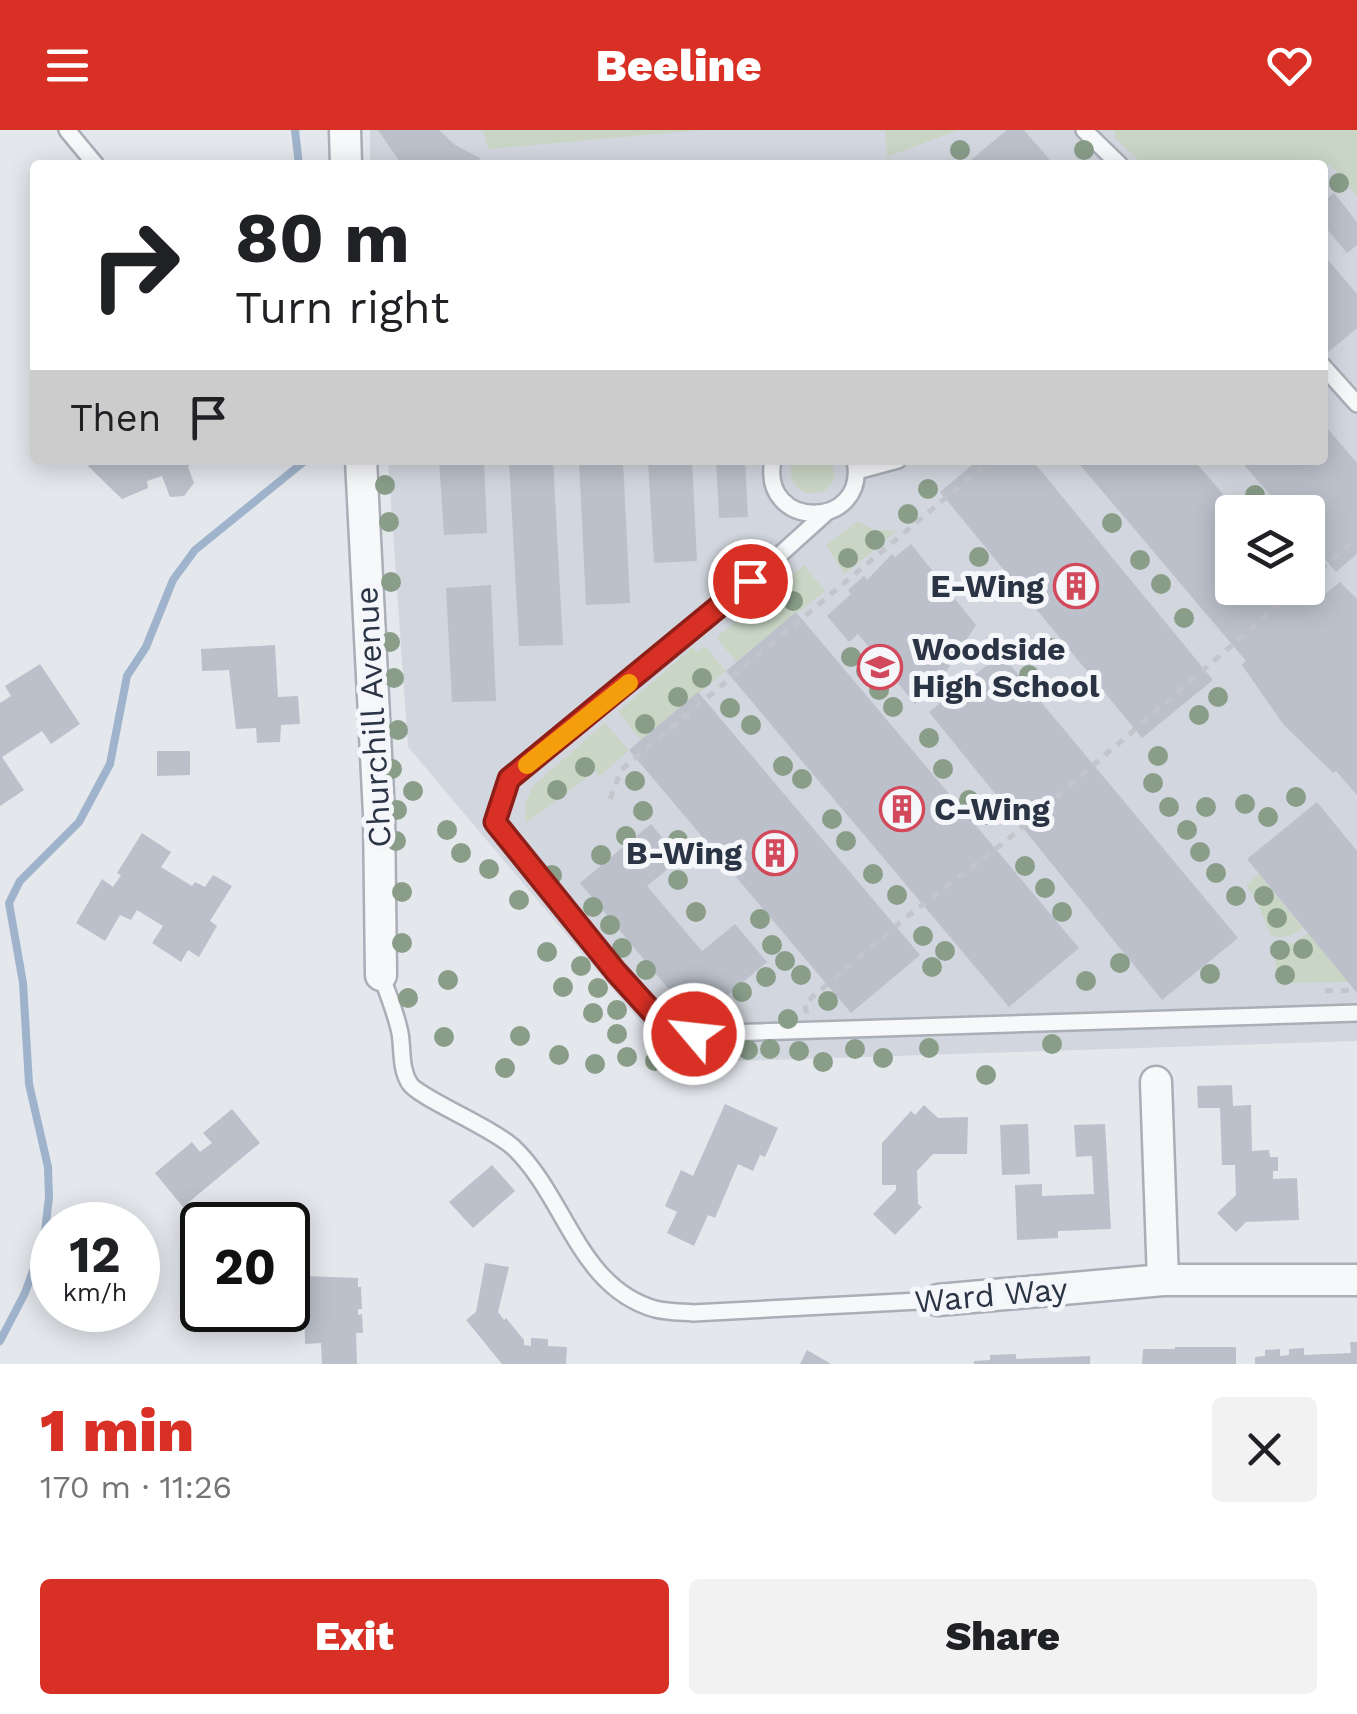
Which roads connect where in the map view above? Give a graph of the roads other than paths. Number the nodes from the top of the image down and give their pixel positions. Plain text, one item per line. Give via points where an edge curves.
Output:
1 (67, 130) edge
2 (1084, 130) edge
3 (92, 160) edge
4 (1115, 160) edge
5 (1328, 372) edge
6 (1357, 404) edge
7 (360, 465) edge
8 (772, 465) edge
9 (856, 466) edge
10 (826, 513) junction
11 (380, 975) joint
12 (1357, 1013) edge
13 (1156, 1082) dead end
14 (1163, 1280) junction
15 (1357, 1280) edge
16 (938, 1300) joint

1 - 3 lane
2 - 4 lane
5 - 6 lane
7 - 11 street, Churchill Avenue via 379,814
8 - 10 lane via 771,479 786,504 812,515
9 - 10 lane via 848,498
10 - 12 lane via 509,779 495,822 664,1025 694,1034
11 - 16 lane, Ward Way via 413,1089 512,1146 604,1279 628,1298 658,1310 693,1312
13 - 14 street
14 - 15 street, Ward Way
14 - 16 street, Ward Way

